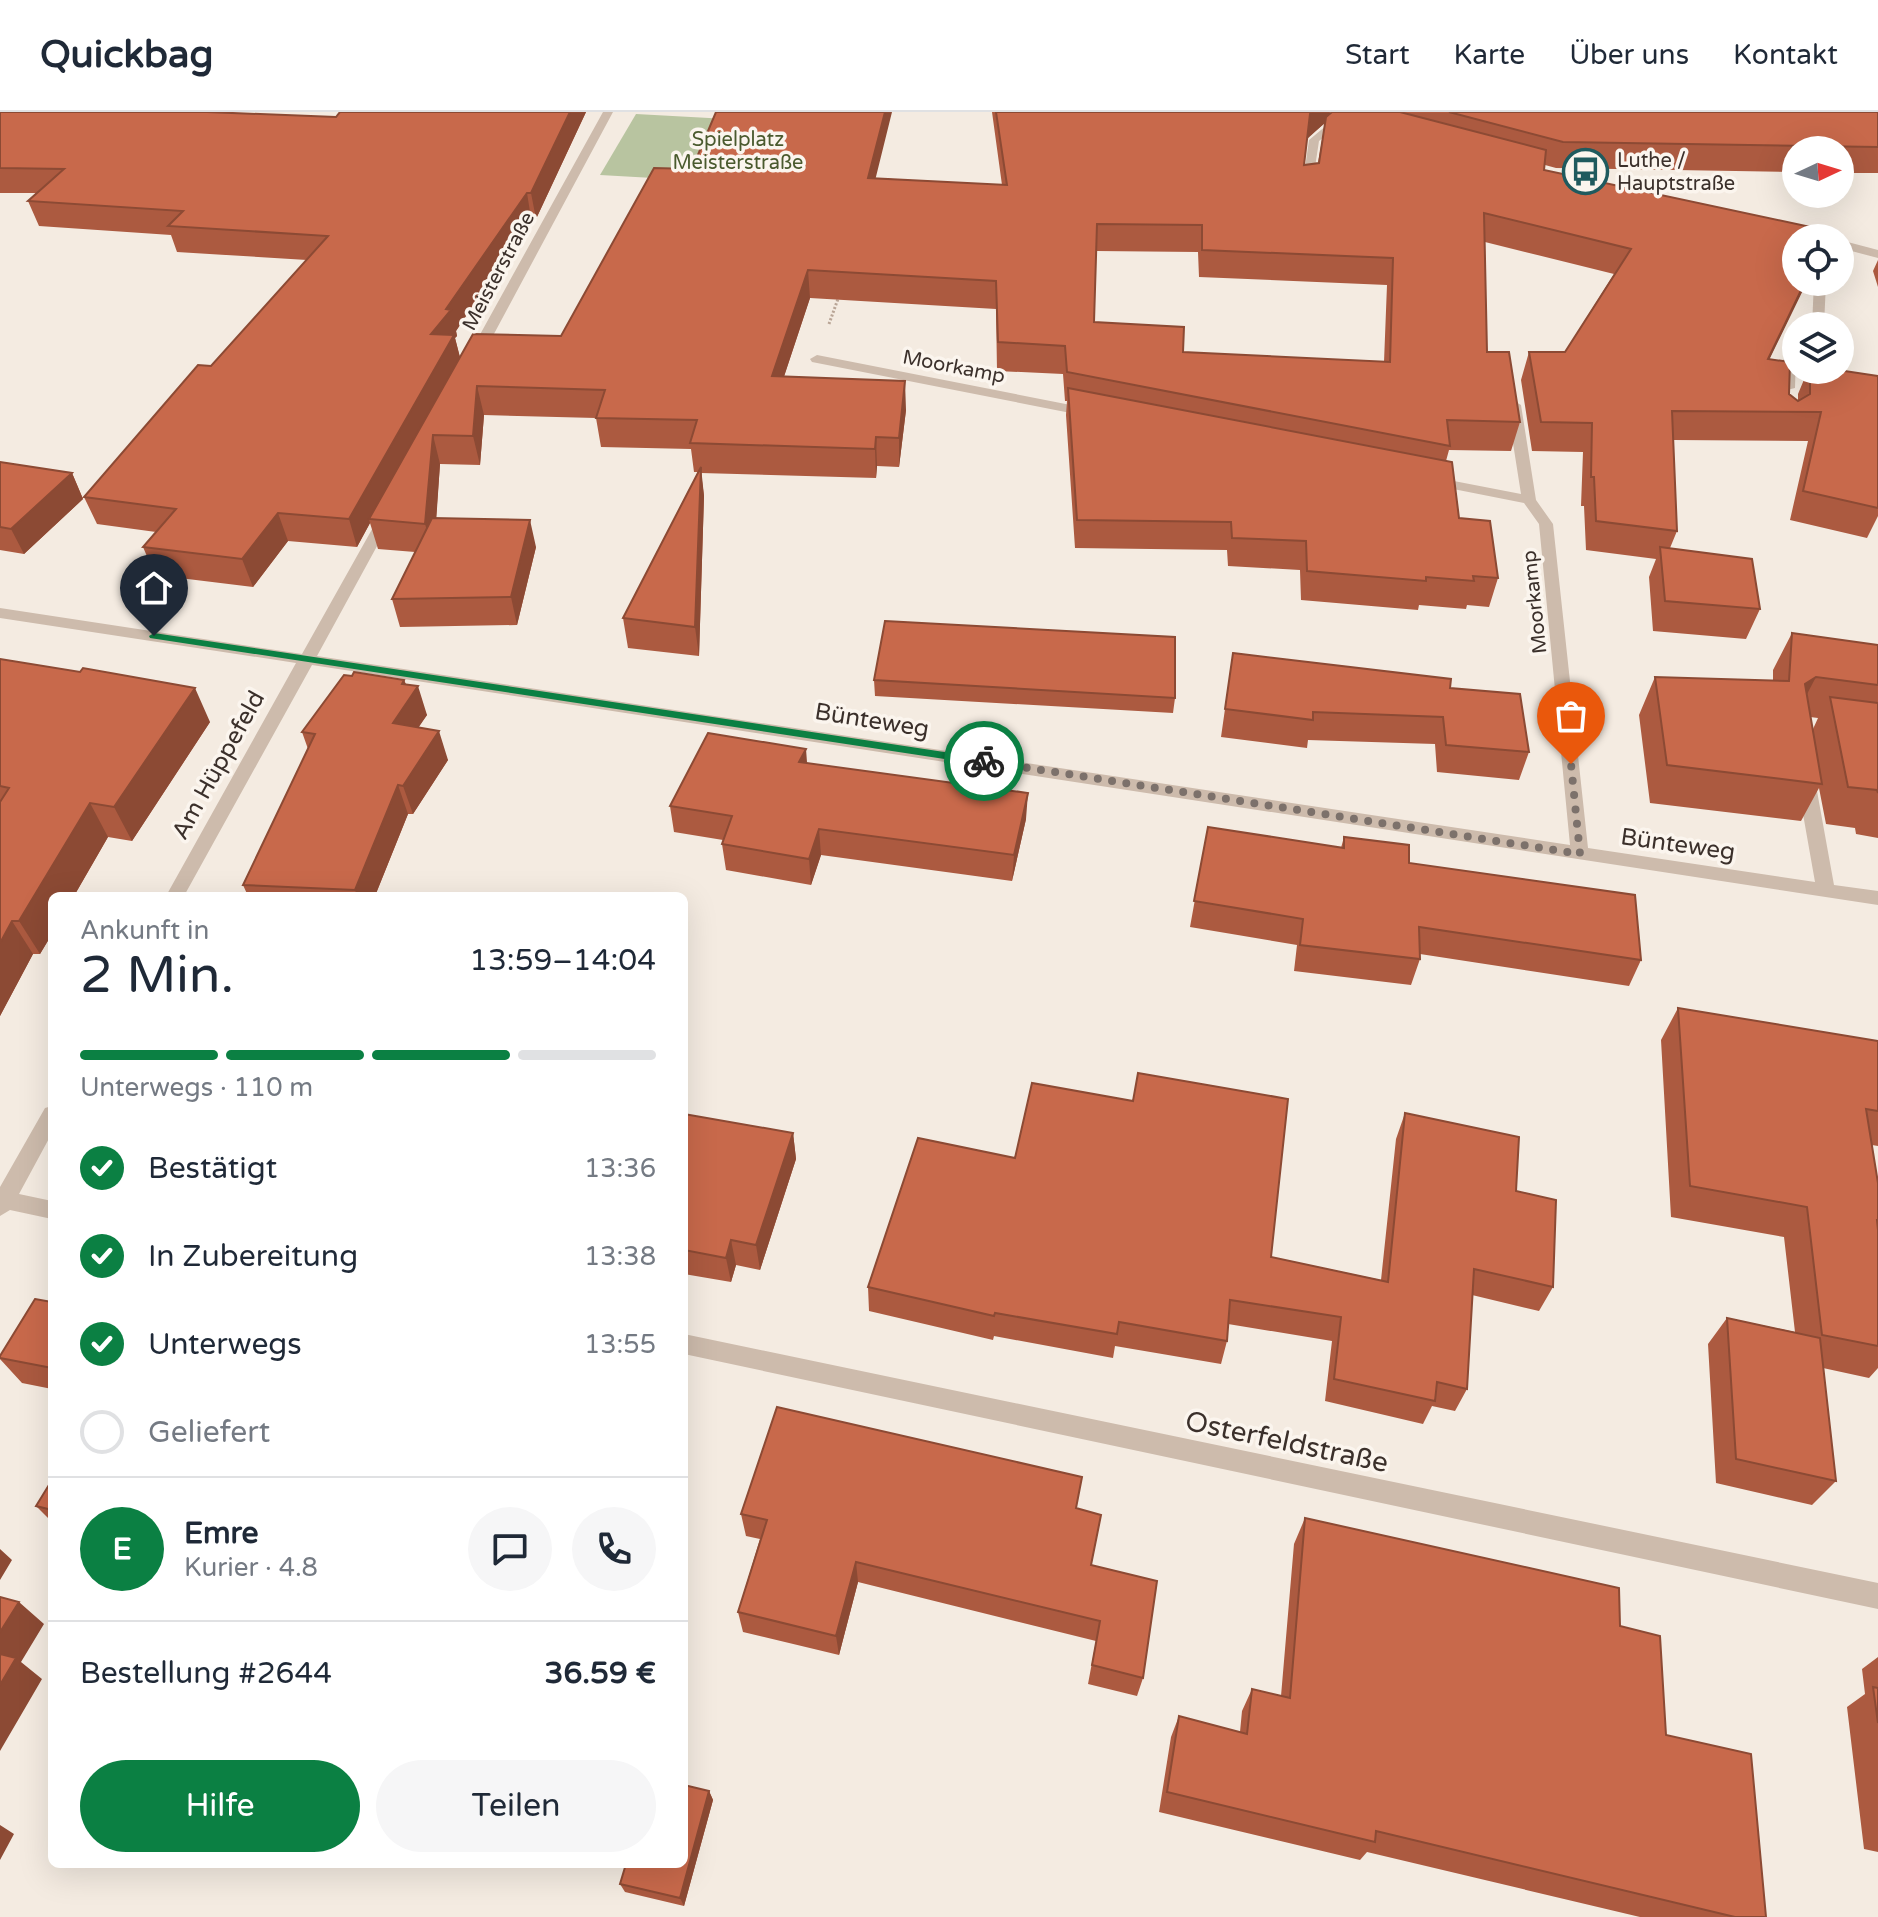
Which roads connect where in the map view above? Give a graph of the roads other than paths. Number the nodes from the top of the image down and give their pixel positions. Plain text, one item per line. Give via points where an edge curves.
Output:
1 (608, 112) edge
2 (1322, 112) edge
3 (1343, 117) junction
4 (1358, 121) edge
5 (1306, 187) edge
6 (1854, 248) edge
7 (1878, 254) edge
8 (817, 359) road end
9 (465, 374) edge
10 (1788, 384) edge
11 (1513, 391) edge
12 (1788, 407) edge
13 (1111, 417) edge
14 (1406, 475) edge
15 (398, 496) edge
16 (1529, 500) junction
17 (0, 613) edge
18 (308, 659) junction
19 (1802, 754) edge
20 (1580, 854) junction
21 (1826, 890) junction
22 (177, 892) edge
23 (1878, 898) edge
24 (48, 1121) edge
25 (2, 1204) edge
26 (48, 1210) edge
27 (688, 1345) edge
28 (1878, 1596) edge

1 - 9 street, Meisterstraße
2 - 3 street
3 - 4 street
3 - 5 street via 1314,140
6 - 7 street
8 - 13 street, Moorkamp
10 - 12 street
11 - 16 street, Moorkamp
14 - 16 street
15 - 18 street
16 - 20 street, Moorkamp via 1546,524
17 - 18 street, Bünteweg
18 - 20 street, Bünteweg
18 - 22 street, Am Hüppefeld
19 - 21 street
20 - 21 street, Bünteweg
21 - 23 street, Bünteweg
24 - 25 street
25 - 26 street
27 - 28 street, Osterfeldstraße

